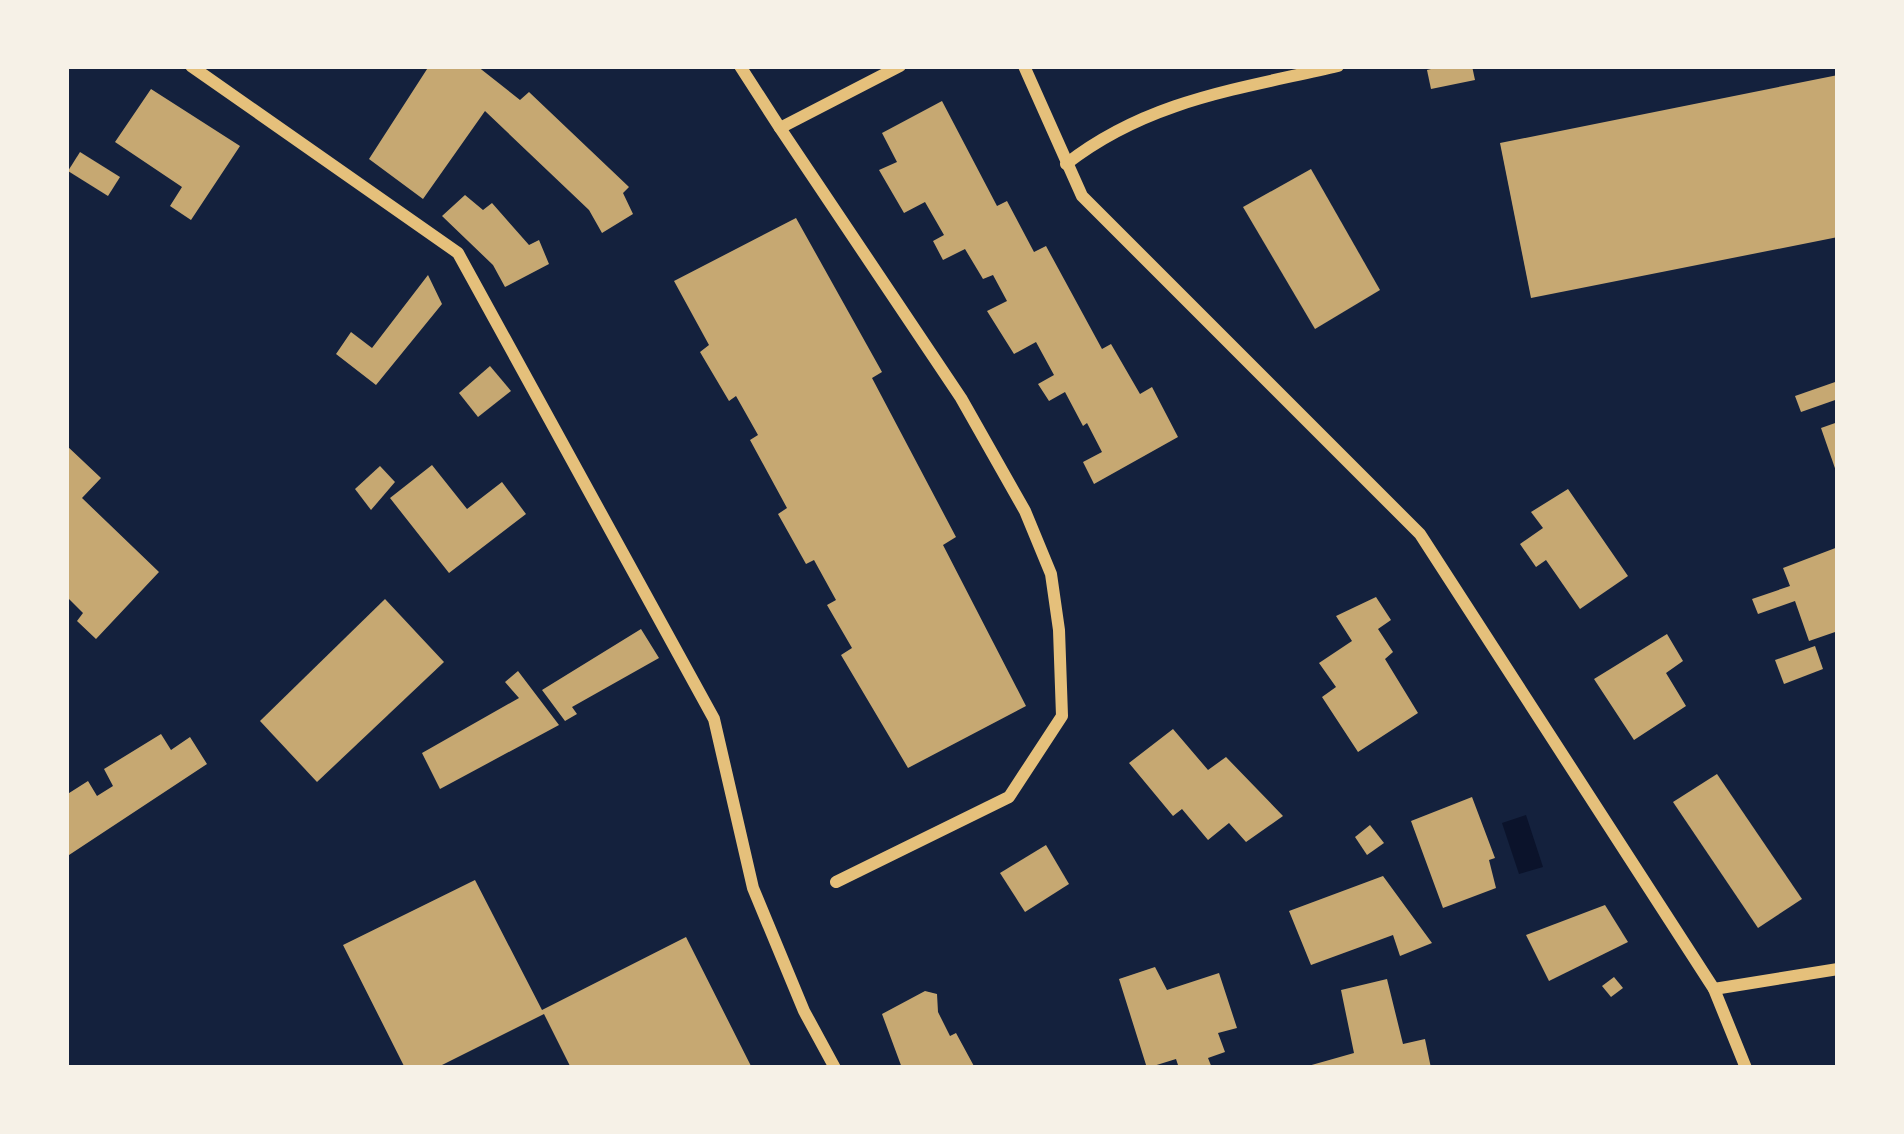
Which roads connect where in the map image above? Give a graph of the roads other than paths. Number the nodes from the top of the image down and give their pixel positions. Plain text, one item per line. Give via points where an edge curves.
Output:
1 (191, 66) edge
2 (740, 66) edge
3 (900, 66) edge
4 (1024, 66) edge
5 (1338, 66) edge
6 (780, 128) junction
7 (1066, 164) junction
8 (836, 882) dead end
9 (1838, 969) edge
10 (1714, 989) junction
11 (835, 1068) edge
12 (1746, 1068) edge

1 - 11 street via 458,253 714,719 753,888
2 - 6 street
3 - 6 street
4 - 7 street
5 - 7 street via 1157,109 1108,131
6 - 8 street via 961,398 1025,511 1051,574 1059,630 1063,716 1009,797
7 - 10 street via 1082,196 1420,534
9 - 10 street
10 - 12 street

